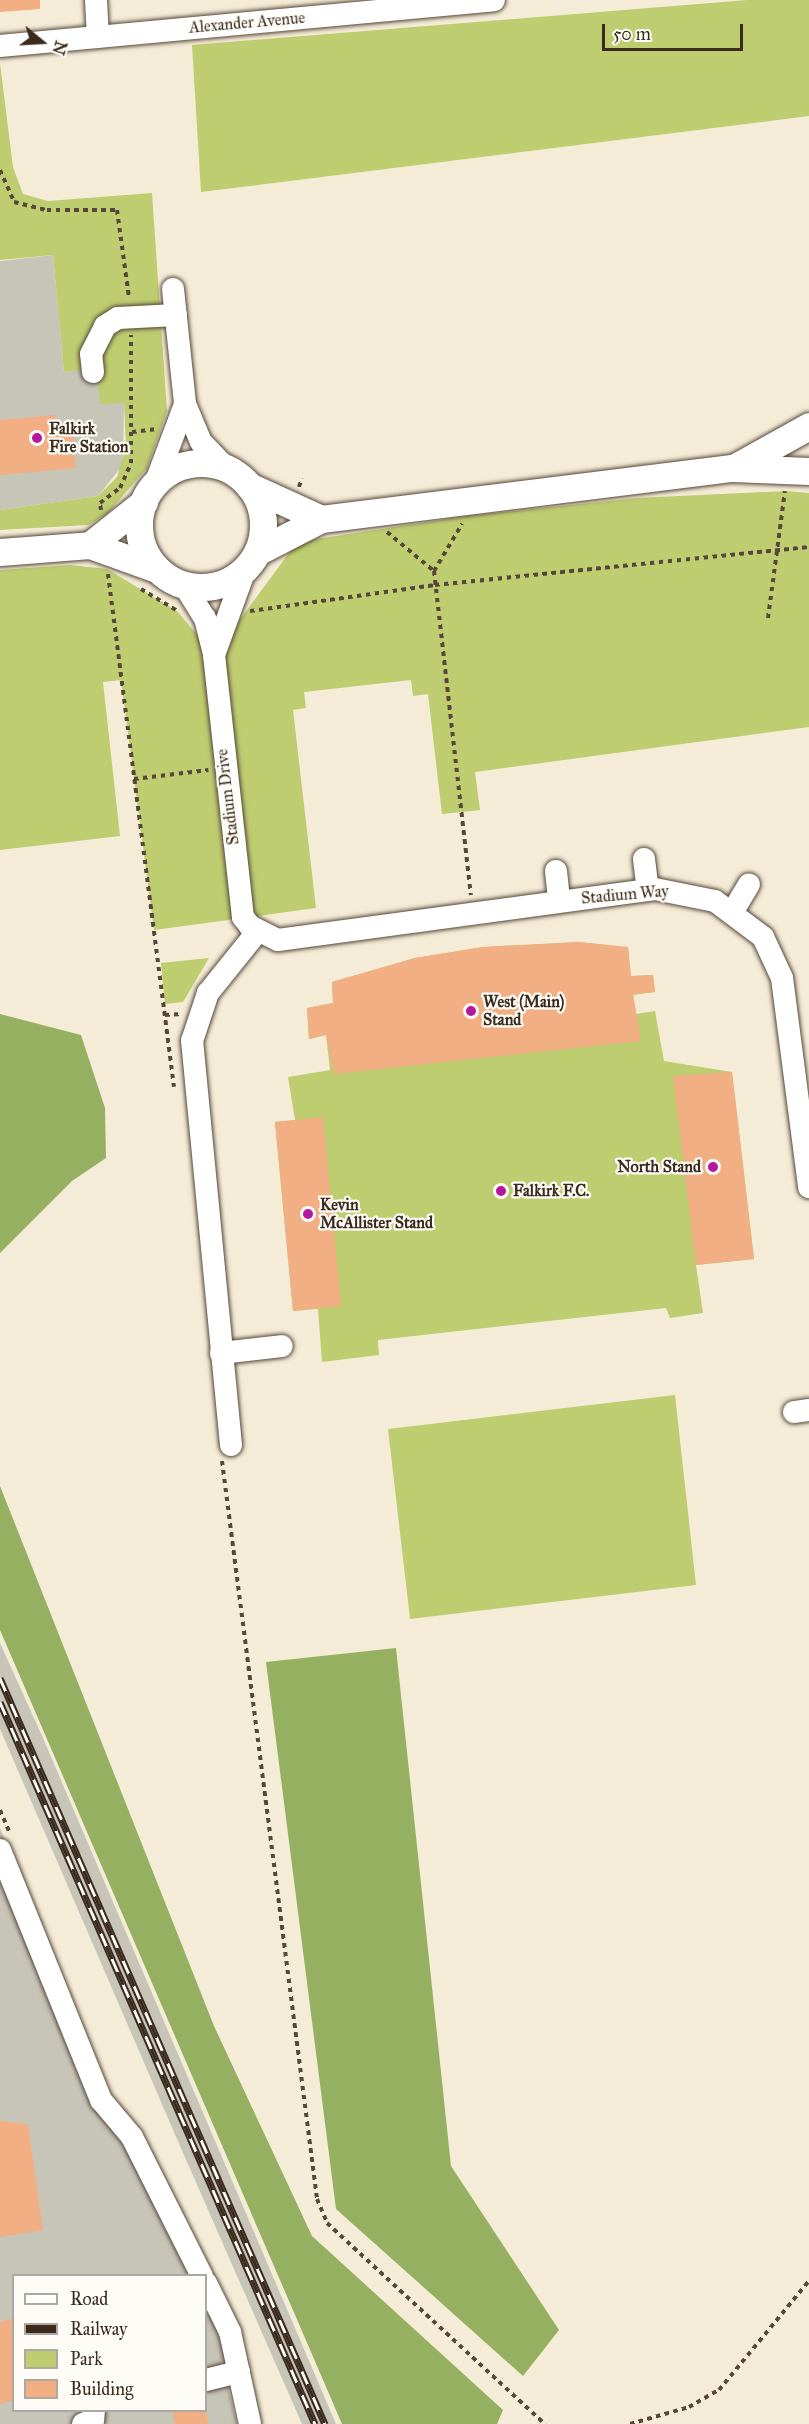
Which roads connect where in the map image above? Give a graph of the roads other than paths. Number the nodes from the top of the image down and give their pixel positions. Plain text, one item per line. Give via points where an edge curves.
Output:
1 (96, 0) edge
2 (494, 0) edge
3 (98, 37) junction
4 (0, 46) edge
5 (173, 289) dead end
6 (176, 315) junction
7 (93, 372) dead end
8 (184, 404) junction
9 (809, 426) edge
10 (732, 468) junction
11 (228, 470) junction
12 (809, 471) edge
13 (249, 486) junction
14 (149, 493) junction
15 (321, 519) junction
16 (90, 545) junction
17 (0, 552) edge
18 (251, 561) junction
19 (148, 578) junction
20 (184, 585) junction
21 (216, 616) junction
22 (644, 859) dead end
23 (556, 871) dead end
24 (749, 884) dead end
25 (648, 890) junction
26 (559, 901) junction
27 (733, 910) junction
28 (257, 932) junction
29 (809, 1187) edge
30 (282, 1346) dead end
31 (221, 1353) junction
32 (226, 1451) road end
33 (0, 1850) edge
34 (201, 2274) edge
35 (207, 2285) edge
36 (239, 2372) junction
37 (207, 2380) edge
38 (94, 2412) edge
39 (83, 2424) edge
40 (250, 2424) edge

1 - 3 street
2 - 3 street, Alexander Avenue
3 - 4 street, Alexander Avenue
5 - 6 street
6 - 7 street via 131,317 105,326 91,354
6 - 8 street
8 - 11 street via 201,442
8 - 14 street
9 - 10 main road
10 - 12 main road
10 - 15 main road
11 - 13 main road
11 - 14 main road via 189,464
13 - 15 main road
13 - 18 main road via 263,518
14 - 16 main road
14 - 19 main road via 140,537
15 - 18 main road
16 - 17 main road
16 - 19 main road
18 - 20 main road via 217,585
18 - 21 street, Stadium Drive
19 - 20 main road
20 - 21 street
21 - 28 street, Stadium Drive via 214,655 224,768 243,917
22 - 25 street
23 - 26 street
24 - 27 street
25 - 26 street, Stadium Way
25 - 27 street, Stadium Way via 693,894
26 - 28 street, Stadium Way via 278,940
27 - 29 street, Stadium Way via 763,938 782,978
28 - 31 street via 207,993 192,1041
30 - 31 street
31 - 32 street
33 - 34 street via 101,2100 132,2137
35 - 36 street via 230,2332
36 - 37 street
36 - 40 street
38 - 39 street via 93,2420

